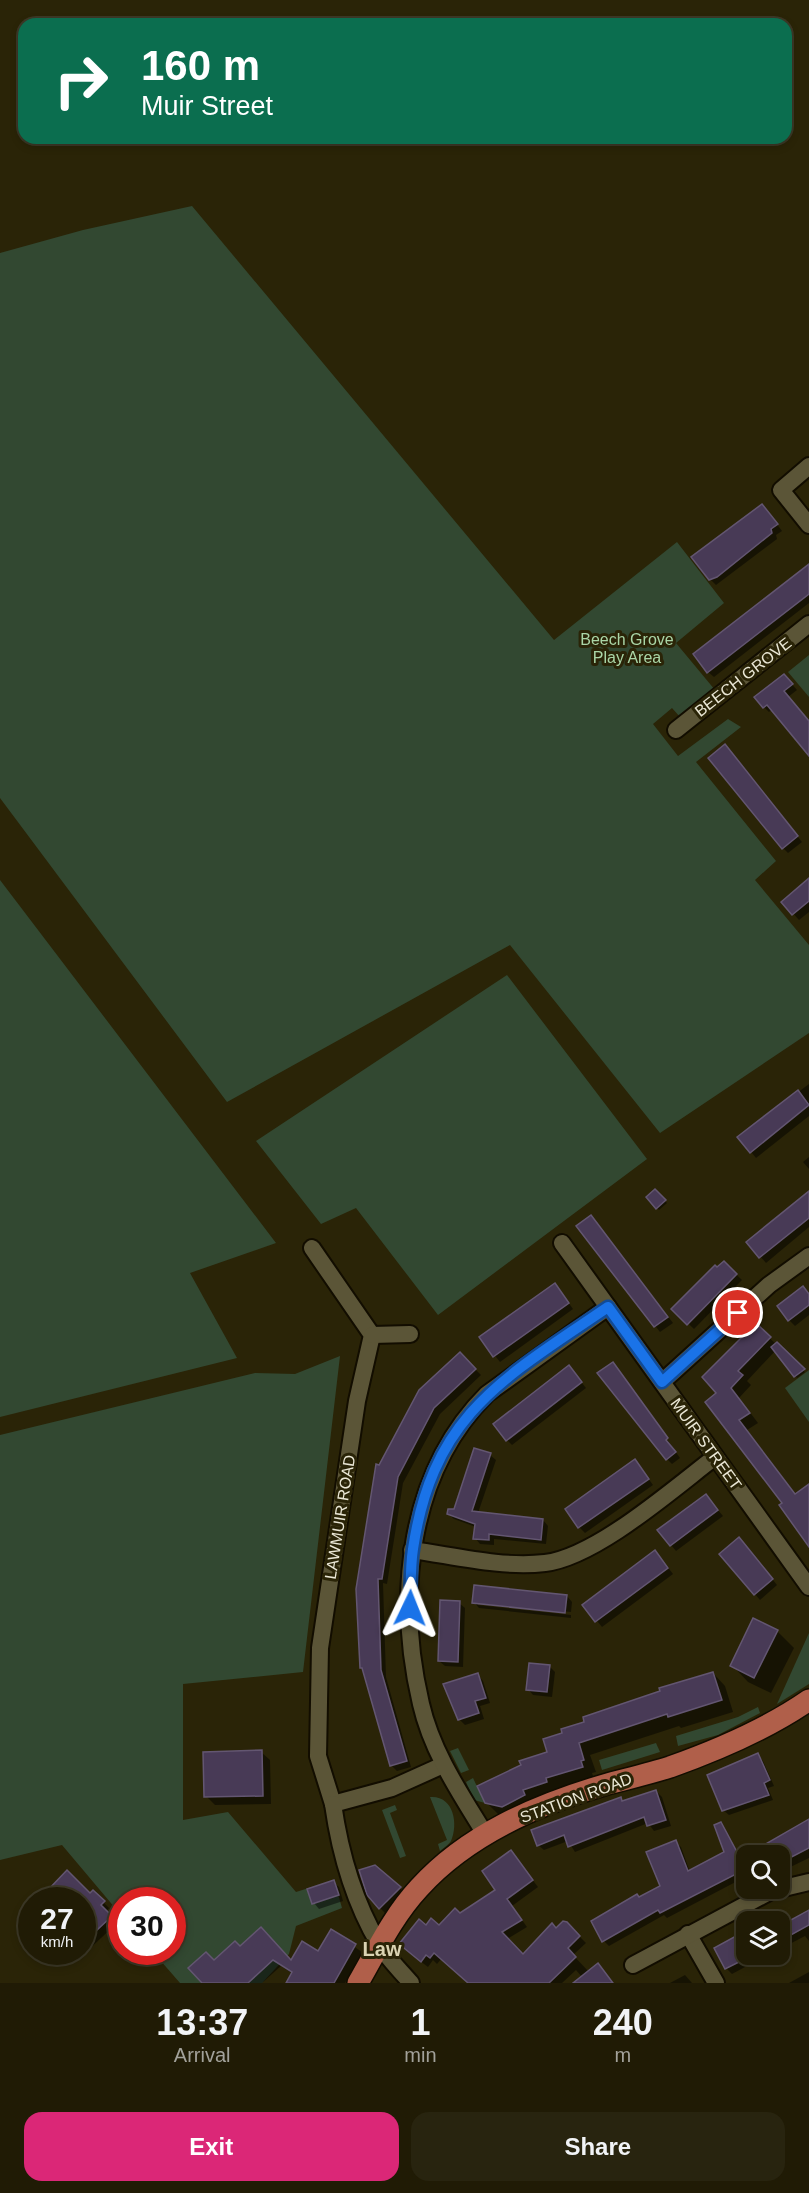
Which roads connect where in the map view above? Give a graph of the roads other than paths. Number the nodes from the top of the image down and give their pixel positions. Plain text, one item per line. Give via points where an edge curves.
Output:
1 (809, 466) edge
2 (809, 525) edge
3 (809, 624) edge
4 (676, 730) dead end
5 (562, 1243) dead end
6 (312, 1248) dead end
7 (809, 1256) edge
8 (608, 1307) junction
9 (411, 1334) dead end
10 (372, 1335) junction
11 (662, 1382) junction
12 (715, 1457) junction
13 (412, 1550) junction
14 (809, 1587) edge
15 (809, 1700) edge
16 (443, 1765) junction
17 (333, 1804) junction
18 (485, 1834) junction
19 (809, 1882) edge
20 (688, 1934) junction
21 (380, 1945) junction
22 (633, 1965) dead end
23 (358, 1983) edge
24 (411, 1983) edge
25 (716, 1983) edge

1 - 2 street via 781,490
3 - 4 street, BEECH GROVE
5 - 8 street, MUIR STREET
6 - 10 street
7 - 11 street via 769,1285
8 - 11 street, MUIR STREET
8 - 13 street via 487,1394 456,1428 435,1465
9 - 10 street
10 - 17 street, LAWMUIR ROAD via 357,1401 320,1648 318,1756
11 - 12 street, MUIR STREET
12 - 13 street via 595,1545 560,1560 519,1564
12 - 14 street, MUIR STREET
13 - 16 street via 409,1628 421,1705
15 - 18 main road, STATION ROAD via 727,1743 669,1767 538,1808
16 - 17 street via 392,1788
16 - 18 street
17 - 21 street, LAWMUIR ROAD via 340,1851
18 - 21 main road, STATION ROAD via 464,1847 419,1887 399,1911
19 - 20 street via 771,1892
20 - 22 street
20 - 25 street
21 - 23 main road, STATION ROAD
21 - 24 street, LAWMUIR ROAD

